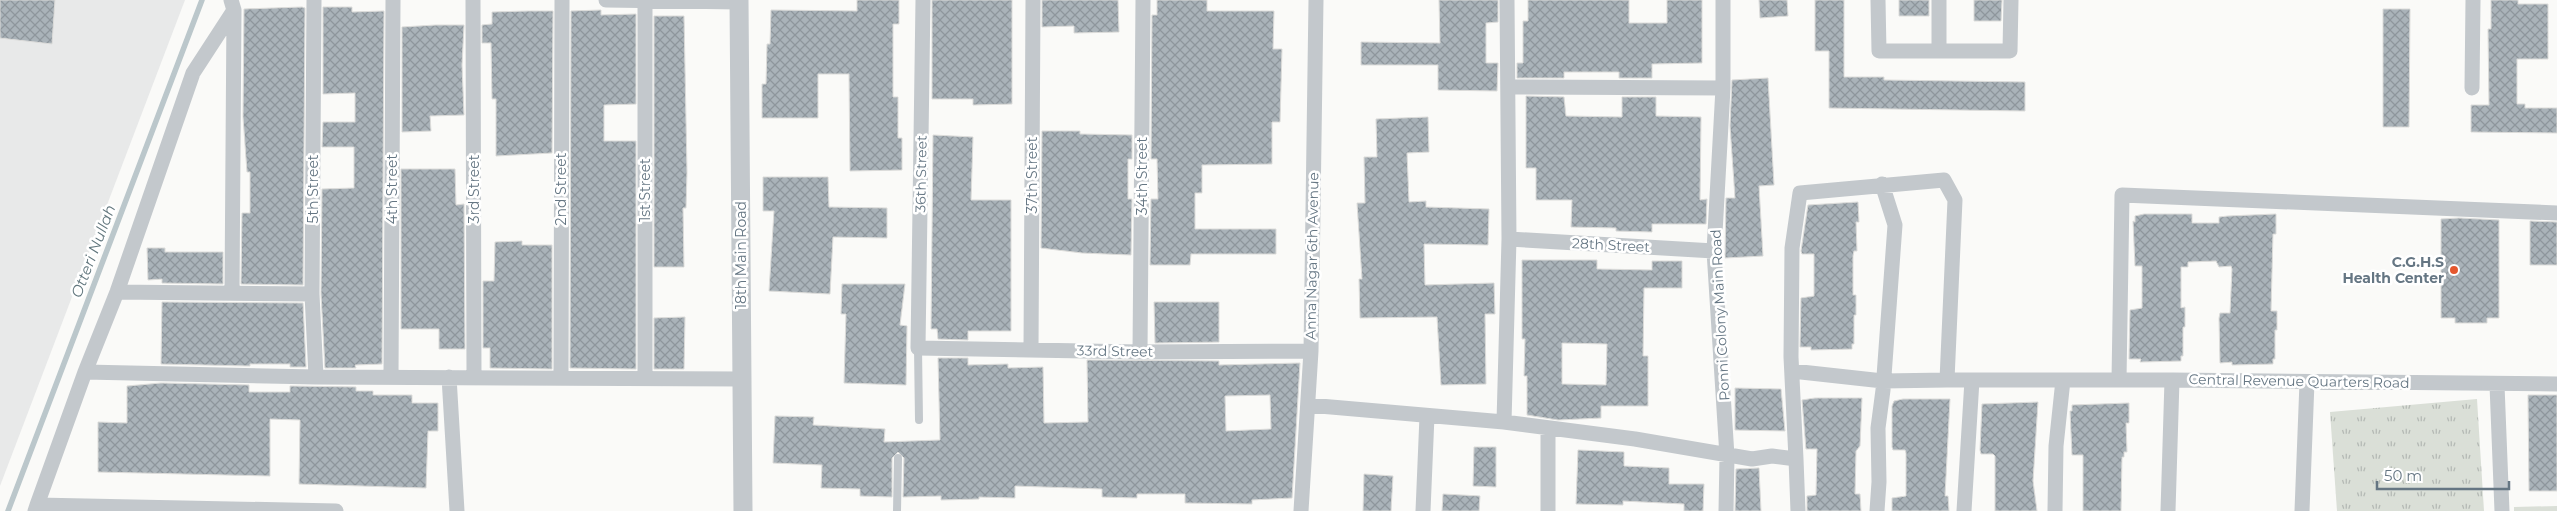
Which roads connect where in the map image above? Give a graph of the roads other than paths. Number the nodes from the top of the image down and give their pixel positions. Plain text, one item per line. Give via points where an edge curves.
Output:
1 (314, 0) edge
2 (393, 0) edge
3 (474, 0) edge
4 (562, 0) edge
5 (606, 0) edge
6 (923, 0) edge
7 (1033, 0) edge
8 (1143, 0) edge
9 (1316, 0) edge
10 (1507, 0) edge
11 (1723, 0) edge
12 (1878, 0) edge
13 (1939, 0) edge
14 (2011, 0) edge
15 (2473, 0) edge
16 (645, 1) edge
17 (739, 1) edge
18 (233, 5) edge
19 (1939, 51) junction
20 (1508, 87) junction
21 (1722, 88) junction
22 (2472, 88) dead end
23 (1882, 184) junction
24 (2557, 213) edge
25 (1509, 239) junction
26 (1714, 251) junction
27 (117, 292) junction
28 (232, 293) junction
29 (312, 294) junction
30 (918, 348) junction
31 (1031, 349) junction
32 (1311, 351) junction
33 (1140, 352) junction
34 (1792, 371) junction
35 (85, 372) junction
36 (316, 377) junction
37 (391, 377) junction
38 (449, 377) junction
39 (474, 377) junction
40 (561, 378) junction
41 (645, 379) junction
42 (742, 379) junction
43 (1946, 380) junction
44 (1972, 380) junction
45 (2064, 380) junction
46 (2119, 380) junction
47 (2172, 380) junction
48 (1883, 381) junction
49 (2307, 382) junction
50 (2557, 384) edge
51 (2497, 385) junction
52 (1308, 405) junction
53 (1427, 416) junction
54 (919, 420) dead end
55 (1504, 422) junction
56 (1548, 428) junction
57 (1727, 456) junction
58 (898, 458) dead end
59 (1796, 459) junction
60 (36, 508) edge
61 (140, 509) edge
62 (336, 511) edge
63 (457, 511) edge
64 (744, 511) edge
65 (897, 511) edge
66 (1302, 511) edge
67 (1423, 511) edge
68 (1548, 511) edge
69 (1726, 511) edge
70 (1798, 511) edge
71 (1877, 511) edge
72 (1964, 511) edge
73 (2055, 511) edge
74 (2168, 511) edge
75 (2302, 511) edge
76 (2502, 511) edge

1 - 29 street, 5th Street
2 - 37 street, 4th Street
3 - 39 street, 3rd Street
4 - 40 street, 2nd Street
5 - 16 street
6 - 30 street, 36th Street
7 - 31 street, 37th Street
8 - 33 street, 34th Street
9 - 32 street, Anna Nagar 6th Avenue
10 - 20 street
11 - 21 street, Ponni Colony Main Road
12 - 19 street via 1879,51
13 - 19 street
14 - 19 street via 2010,50
15 - 22 street
16 - 17 street
16 - 41 street, 1st Street
17 - 42 street, 18th Main Road
18 - 27 street via 193,73
18 - 28 street
20 - 21 street
20 - 25 street
21 - 26 street, Ponni Colony Main Road
23 - 34 street via 1800,193 1792,248
23 - 43 street via 1944,180 1955,200
23 - 48 street via 1895,225
24 - 46 street via 2122,195
25 - 26 street, 28th Street
25 - 55 street
26 - 57 street, Ponni Colony Main Road
27 - 28 street
27 - 35 street
28 - 29 street
29 - 36 street, 5th Street
30 - 31 street, 33rd Street
30 - 54 lane
31 - 33 street, 33rd Street
32 - 33 street, 33rd Street
32 - 52 street, Anna Nagar 6th Avenue
34 - 48 street
34 - 59 street
35 - 36 street
35 - 60 street
36 - 37 street
37 - 38 street
38 - 39 street
38 - 63 street
39 - 40 street
40 - 41 street
41 - 42 street
42 - 64 street, 18th Main Road
43 - 44 street
43 - 48 street
44 - 45 street
44 - 72 street
45 - 46 street
45 - 73 street via 2056,446
46 - 47 street
47 - 49 street, Central Revenue Quarters Road
47 - 74 street, Central Revenue Quarters Road
48 - 71 street via 1878,428
49 - 51 street, Central Revenue Quarters Road
49 - 75 street
50 - 51 street, Central Revenue Quarters Road
51 - 76 street
52 - 53 street
52 - 66 street, Anna Nagar 6th Avenue
53 - 55 street
53 - 67 street
55 - 56 street
56 - 57 street via 1635,439
56 - 68 street
57 - 59 street
57 - 69 street, Ponni Colony Main Road
58 - 65 lane
59 - 70 street
60 - 61 street
61 - 62 street

